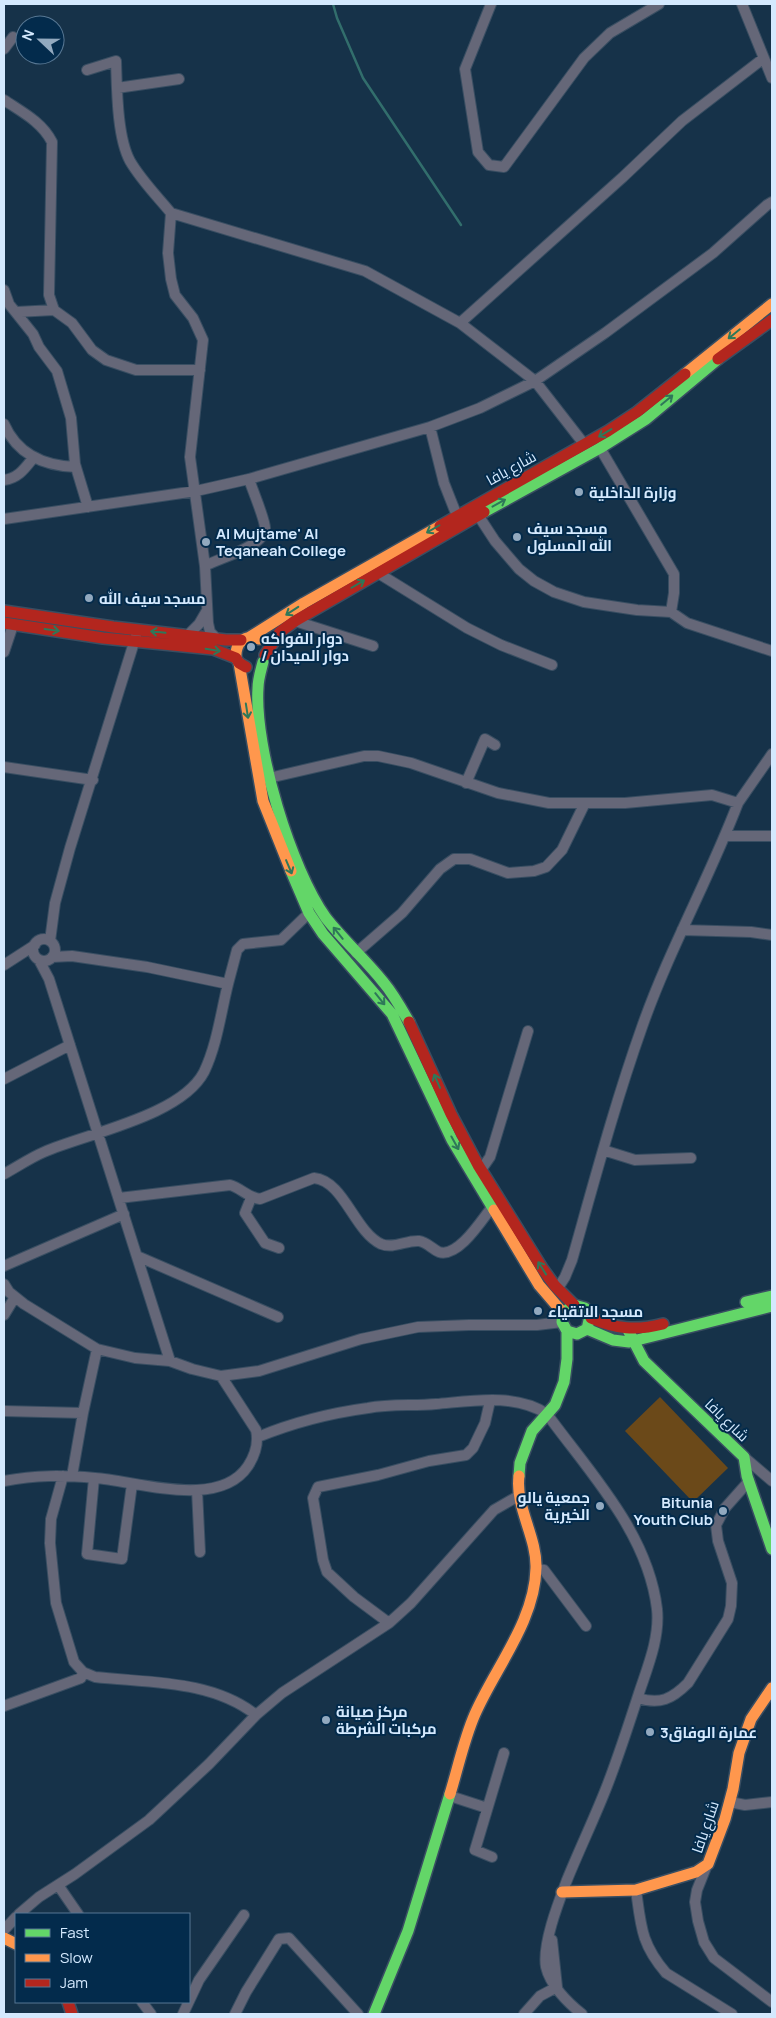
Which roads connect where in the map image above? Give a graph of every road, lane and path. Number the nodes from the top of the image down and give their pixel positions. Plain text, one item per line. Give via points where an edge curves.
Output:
1 (491, 4) edge
2 (659, 4) edge
3 (742, 4) edge
4 (13, 36) dead end
5 (4, 49) edge
6 (764, 58) junction
7 (87, 70) dead end
8 (772, 78) edge
9 (179, 79) dead end
10 (117, 88) junction
11 (4, 100) edge
12 (772, 202) edge
13 (171, 213) junction
14 (4, 290) edge
15 (772, 304) edge
16 (54, 310) junction
17 (16, 312) junction
18 (772, 320) edge
19 (460, 323) junction
20 (200, 370) junction
21 (535, 381) junction
22 (4, 424) edge
23 (430, 427) junction
24 (584, 444) junction
25 (600, 448) junction
26 (34, 457) junction
27 (76, 467) junction
28 (248, 479) junction
29 (4, 480) edge
30 (196, 491) junction
31 (88, 507) junction
32 (478, 515) junction
33 (456, 516) junction
34 (4, 519) edge
35 (205, 566) junction
36 (378, 573) junction
37 (4, 611) edge
38 (206, 612) junction
39 (671, 612) junction
40 (295, 621) junction
41 (8, 624) edge
42 (136, 636) junction
43 (187, 636) junction
44 (246, 638) junction
45 (217, 639) junction
46 (373, 646) dead end
47 (772, 651) edge
48 (4, 652) edge
49 (264, 658) junction
50 (238, 660) junction
51 (552, 665) dead end
52 (495, 745) dead end
53 (772, 754) edge
54 (4, 767) edge
55 (269, 778) junction
56 (93, 780) junction
57 (466, 783) junction
58 (585, 803) junction
59 (738, 803) junction
60 (726, 836) junction
61 (772, 836) edge
62 (54, 908) junction
63 (309, 912) junction
64 (682, 930) junction
65 (772, 935) edge
66 (52, 942) junction
67 (36, 943) junction
68 (356, 953) junction
69 (72, 956) junction
70 (45, 959) junction
71 (8, 962) edge
72 (228, 984) junction
73 (528, 1031) dead end
74 (70, 1045) junction
75 (4, 1079) edge
76 (98, 1133) junction
77 (604, 1150) junction
78 (691, 1158) dead end
79 (481, 1170) junction
80 (4, 1174) edge
81 (119, 1198) junction
82 (251, 1198) junction
83 (492, 1208) junction
84 (124, 1214) junction
85 (280, 1248) dead end
86 (137, 1256) junction
87 (4, 1266) edge
88 (4, 1284) edge
89 (558, 1288) junction
90 (772, 1296) edge
91 (15, 1297) junction
92 (574, 1305) junction
93 (772, 1306) edge
94 (4, 1315) edge
95 (278, 1317) dead end
96 (564, 1322) junction
97 (586, 1327) junction
98 (628, 1330) junction
99 (633, 1342) junction
100 (97, 1349) junction
101 (567, 1359) junction
102 (170, 1360) junction
103 (221, 1376) junction
104 (490, 1400) junction
105 (4, 1411) edge
106 (83, 1414) junction
107 (547, 1414) junction
108 (258, 1437) junction
109 (744, 1457) junction
110 (68, 1476) junction
111 (94, 1478) junction
112 (4, 1481) edge
113 (749, 1481) junction
114 (772, 1481) edge
115 (132, 1484) junction
116 (197, 1490) junction
117 (520, 1495) junction
118 (772, 1549) edge
119 (200, 1552) dead end
120 (536, 1569) junction
121 (389, 1623) junction
122 (586, 1626) dead end
123 (83, 1672) junction
124 (772, 1688) edge
125 (638, 1698) junction
126 (4, 1706) edge
127 (256, 1715) junction
128 (504, 1752) dead end
129 (450, 1796) junction
130 (730, 1802) junction
131 (772, 1802) edge
132 (487, 1808) junction
133 (492, 1857) dead end
134 (708, 1864) junction
135 (58, 1885) junction
136 (636, 1890) junction
137 (562, 1892) junction
138 (20, 1913) edge
139 (77, 1913) edge
140 (244, 1915) dead end
141 (15, 1918) edge
142 (4, 1930) edge
143 (557, 1987) junction
144 (190, 1999) edge
145 (772, 2002) edge
146 (143, 2003) edge
147 (151, 2014) edge
148 (235, 2014) edge
149 (358, 2014) edge
150 (374, 2014) edge
151 (524, 2014) edge
152 (582, 2014) edge
153 (732, 2014) edge

1 - 2 street via 465,69 478,152 489,165 504,167 584,58 610,33
3 - 6 street
4 - 5 street
6 - 8 street
6 - 19 street via 682,121
7 - 10 street via 116,61
9 - 10 street
10 - 13 street via 129,159
11 - 16 street via 32,118 47,132 52,142 49,295
12 - 21 street via 713,253
13 - 19 street via 365,271
13 - 20 street via 170,279 175,295 193,318 203,340
14 - 17 street
15 -> 24 main road, شارع يافا via 637,412
16 - 17 street
16 - 20 street via 72,323 92,350 106,360 136,370
17 - 27 street via 57,371 70,418
25 -> 18 main road, شارع يافا via 646,419 722,356
19 - 21 street
20 - 30 street via 190,457
21 - 23 street via 480,408
21 - 24 street
22 - 26 street via 13,440
23 - 28 street
23 - 33 street
24 - 33 main road, شارع يافا
32 -> 25 main road, شارع يافا
25 - 39 street via 674,574
26 - 27 street via 56,466
26 - 29 street via 18,476
27 - 31 street
28 - 30 street
28 - 35 street via 266,528 263,538
30 - 31 street
30 - 35 street
31 - 34 street
32 - 36 main road, شارع يافا
32 - 39 street via 519,569 554,592 584,602
33 -> 44 main road, شارع يافا
35 - 38 street
40 -> 36 main road, شارع يافا
36 - 51 street via 467,628
37 - 42 main road
38 - 43 street
38 - 45 street via 210,632
39 - 47 street via 687,623
40 - 46 street
40 - 49 main road, شارع يافا via 280,632
41 -> 42 main road
41 - 48 street
43 -> 42 main road
42 -> 50 main road via 212,649
42 - 56 street
43 - 45 main road
44 - 45 main road
44 - 49 main road via 259,639 263,643
44 - 50 main road via 236,648
49 - 50 main road via 254,667
49 - 55 main road via 256,690
50 -> 63 main road via 263,801
52 - 57 street via 485,739
53 - 59 street
54 - 56 street
55 - 57 street via 364,756 378,756 411,763
68 -> 55 main road via 338,934 314,898 285,828
56 - 62 street
57 - 58 street via 549,803
58 - 59 street via 625,803 712,795
58 - 68 street via 562,850 546,867 508,873 470,859 454,859 440,869 402,913
59 - 60 street
60 - 61 street
60 - 64 street
62 - 66 street
62 - 67 street
63 - 72 street via 281,940 243,944 237,950
63 -> 83 main road via 323,934 392,1014 452,1140
64 - 65 street
64 - 77 street via 642,1027
66 - 67 street via 44,939
66 - 69 street
66 - 70 street via 55,950
67 - 70 street via 34,952
67 - 71 street
79 -> 68 main road via 399,1003
69 - 70 street
69 - 72 street via 148,967
70 - 71 street
70 - 74 street
72 - 76 street via 214,1044 204,1072 193,1087 158,1110
73 - 79 street via 490,1157
74 - 75 street
74 - 76 street
76 - 80 street via 43,1152
76 - 81 street
77 - 78 street via 635,1160
77 - 89 street via 572,1260
89 -> 79 main road via 546,1276
81 - 82 street via 230,1185
81 - 84 street
82 - 83 street via 260,1199 314,1178 322,1179 334,1188 372,1238 382,1244 391,1246 418,1240 446,1253 461,1245
82 - 85 street via 245,1212 265,1243
83 - 96 main road
84 - 86 street
84 - 87 street
86 - 95 street
86 - 102 street
88 - 91 street
89 - 92 main road
90 - 98 main road via 648,1328
91 - 94 street
91 - 100 street
92 - 96 main road via 569,1307
92 - 97 main road via 586,1309
93 - 99 main road
96 - 97 main road via 573,1334
96 - 101 main road
96 - 103 street via 418,1328 361,1340 259,1372
97 - 98 main road via 608,1326
97 - 99 main road via 620,1343
97 - 101 main road
98 - 99 main road, شارع يافا
99 - 109 main road, شارع يافا via 644,1362
100 - 102 street via 135,1358
100 - 106 street
101 - 107 main road via 560,1395
102 - 103 street
103 - 108 street
104 - 107 street via 525,1404
104 - 108 street via 369,1408 317,1418
104 - 121 street via 485,1423 466,1455 318,1487 313,1498 327,1572
105 - 106 street
106 - 110 street
107 - 117 main road via 532,1431 520,1463
107 - 125 street via 619,1513 649,1570 657,1609 657,1627 652,1656
108 - 116 street via 252,1460 238,1478
109 - 113 main road, شارع يافا
109 - 114 street
110 - 111 street
110 - 112 street via 37,1475
110 - 123 street via 51,1519 52,1571 56,1603 74,1662
111 - 115 street
111 - 115 street via 87,1554 122,1559
113 - 118 main road, شارع يافا
113 - 125 street via 725,1508 716,1525 732,1583 728,1619 681,1690 659,1702
115 - 116 street
116 - 119 street
117 - 120 main road
117 - 121 street via 494,1510 411,1603
120 - 122 street via 544,1570
120 - 129 main road via 528,1612 474,1715
121 - 127 street via 282,1693
123 - 126 street via 81,1678
123 - 127 street via 95,1677 208,1690 243,1704
124 - 130 main road, شارع يافا via 751,1719 739,1752
125 - 137 street via 607,1786
127 - 135 street via 149,1820
128 - 132 street
129 - 132 street
129 - 150 main road via 408,1931
130 - 131 street via 745,1805
130 - 134 main road, شارع يافا
132 - 133 street via 475,1850
134 - 136 main road, شارع يافا via 696,1872
134 - 145 street via 695,1902 704,1942 714,1958
135 - 138 street
135 - 139 street
136 - 137 main road, شارع يافا
136 - 153 street via 643,1938 658,1964 666,1973
137 - 143 street via 551,1929
140 - 144 street via 199,1980
141 - 142 street
143 - 151 street via 540,1996
143 - 152 street
146 - 147 street
148 - 149 street via 279,1939 289,1938

